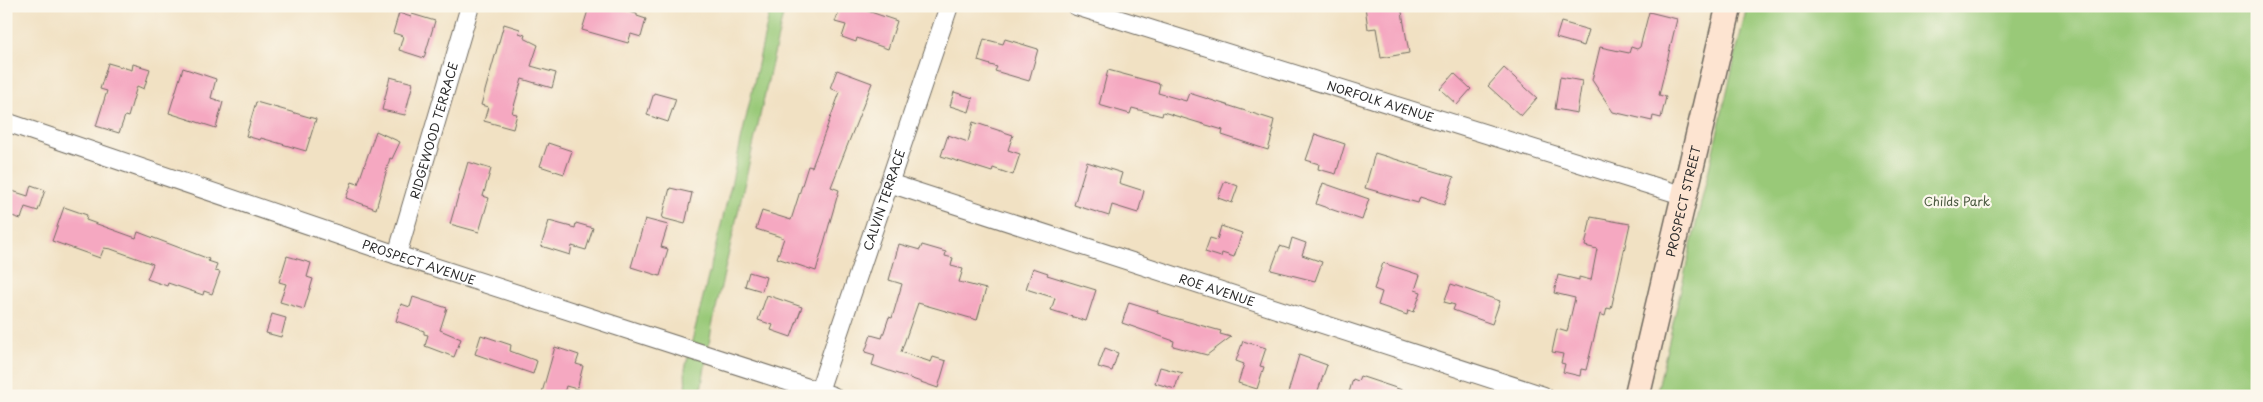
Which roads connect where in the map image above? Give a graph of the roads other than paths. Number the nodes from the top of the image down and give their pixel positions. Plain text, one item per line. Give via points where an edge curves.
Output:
1 (470, 6) edge
2 (949, 6) edge
3 (1076, 6) edge
4 (1729, 6) edge
5 (6, 122) edge
6 (889, 184) junction
7 (1685, 196) junction
8 (397, 255) junction
9 (826, 393) edge
10 (1544, 396) edge
11 (1638, 396) edge

1 - 8 street, RIDGEWOOD TERRACE
2 - 6 street, CALVIN TERRACE
3 - 7 street, NORFOLK AVENUE
4 - 7 main road, PROSPECT STREET
5 - 8 street, PROSPECT AVENUE
6 - 9 street, CALVIN TERRACE
6 - 10 street, ROE AVENUE
7 - 11 main road, PROSPECT STREET
8 - 9 street, PROSPECT AVENUE

